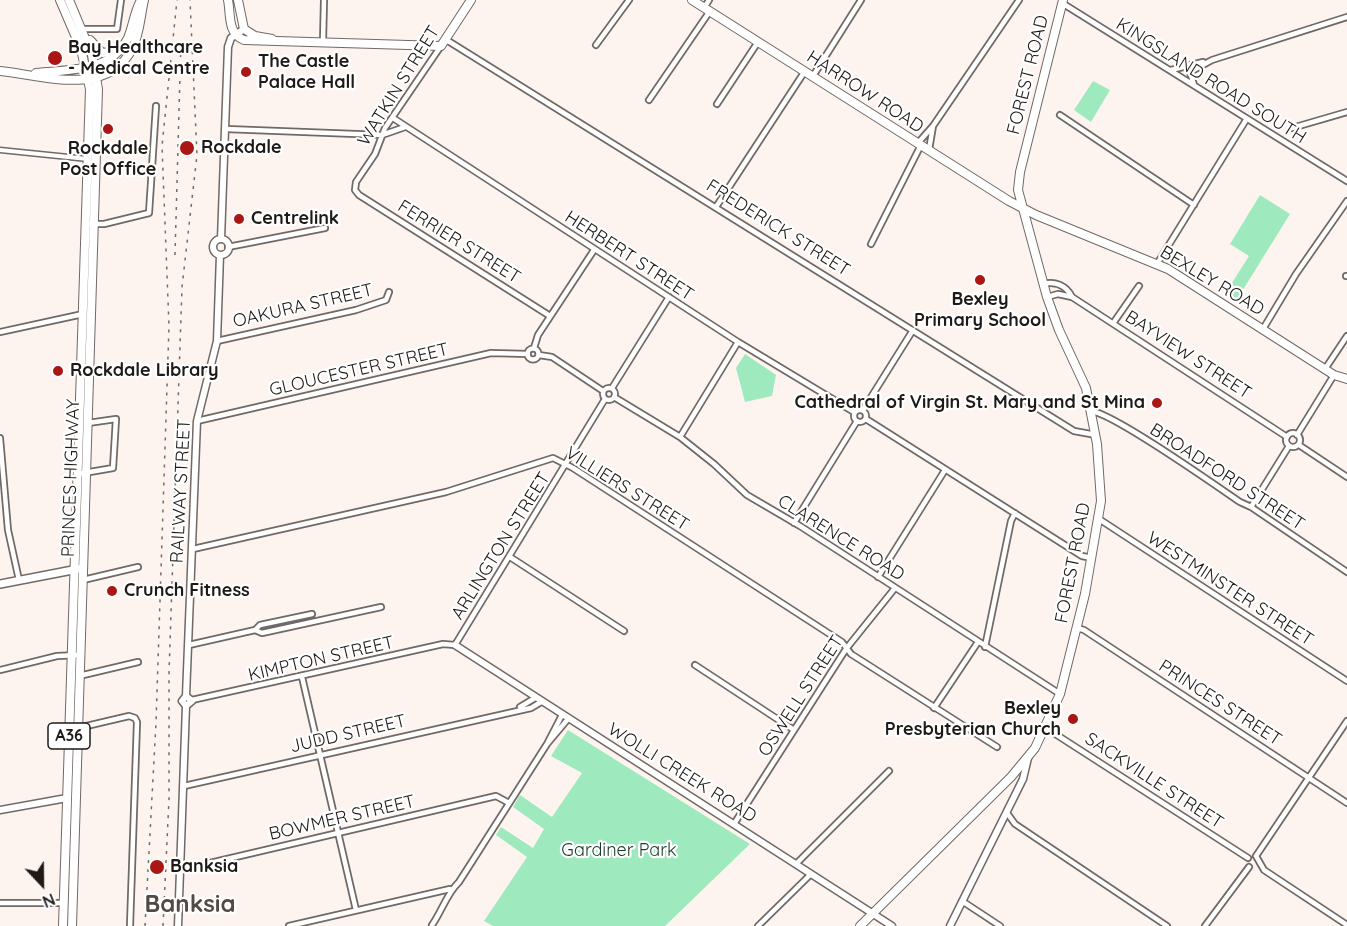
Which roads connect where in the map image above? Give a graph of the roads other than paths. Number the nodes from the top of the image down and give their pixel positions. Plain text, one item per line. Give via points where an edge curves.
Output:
1 (60, 0) edge
2 (69, 0) edge
3 (121, 0) edge
4 (142, 0) edge
5 (228, 0) edge
6 (238, 0) edge
7 (324, 0) edge
8 (471, 0) edge
9 (629, 0) edge
10 (692, 0) edge
11 (709, 0) edge
12 (861, 0) edge
13 (1019, 0) edge
14 (1062, 2) edge
15 (707, 10) junction
16 (1347, 17) edge
17 (83, 29) junction
18 (244, 29) junction
19 (236, 35) junction
20 (277, 40) junction
21 (323, 41) junction
22 (443, 42) junction
23 (758, 42) junction
24 (123, 45) junction
25 (596, 45) dead end
26 (1212, 60) junction
27 (95, 66) junction
28 (1162, 67) junction
29 (86, 68) junction
30 (0, 71) edge
31 (805, 71) junction
32 (29, 74) junction
33 (813, 76) junction
34 (98, 77) junction
35 (88, 79) junction
36 (1208, 96) junction
37 (649, 100) dead end
38 (717, 104) dead end
39 (156, 106) dead end
40 (1347, 112) edge
41 (1060, 115) dead end
42 (393, 118) junction
43 (1246, 120) junction
44 (933, 126) junction
45 (406, 127) junction
46 (1292, 128) dead end
47 (226, 129) junction
48 (382, 135) junction
49 (919, 144) junction
50 (0, 150) edge
51 (929, 151) junction
52 (88, 159) junction
53 (1347, 180) edge
54 (355, 190) joint
55 (1347, 201) edge
56 (1194, 205) junction
57 (716, 207) junction
58 (1023, 208) junction
59 (86, 224) junction
60 (95, 224) junction
61 (325, 228) dead end
62 (221, 239) junction
63 (871, 244) dead end
64 (228, 247) junction
65 (594, 250) junction
66 (220, 255) junction
67 (1157, 264) junction
68 (1043, 284) junction
69 (1139, 286) dead end
70 (389, 292) dead end
71 (669, 297) junction
72 (1047, 297) junction
73 (1072, 297) junction
74 (87, 314) junction
75 (550, 316) junction
76 (1114, 322) junction
77 (1263, 329) junction
78 (913, 330) junction
79 (0, 332) edge
80 (1347, 336) edge
81 (217, 341) junction
82 (738, 342) junction
83 (534, 348) junction
84 (528, 354) junction
85 (539, 355) junction
86 (1325, 369) junction
87 (1334, 375) junction
88 (1347, 379) edge
89 (612, 388) junction
90 (603, 391) junction
91 (614, 397) junction
92 (605, 399) junction
93 (863, 410) junction
94 (1090, 411) junction
95 (854, 412) junction
96 (866, 419) junction
97 (197, 421) junction
98 (857, 421) junction
99 (83, 424) junction
100 (1096, 435) junction
101 (1297, 435) junction
102 (680, 437) junction
103 (1287, 437) junction
104 (0, 438) edge
105 (1299, 445) junction
106 (1288, 446) junction
107 (567, 464) junction
108 (945, 470) junction
109 (82, 474) junction
110 (1347, 477) edge
111 (1251, 507) junction
112 (1015, 513) junction
113 (1099, 519) junction
114 (794, 523) junction
115 (193, 549) junction
116 (510, 557) junction
117 (1092, 558) junction
118 (138, 567) dead end
119 (79, 568) junction
120 (1347, 572) edge
121 (878, 577) junction
122 (19, 580) junction
123 (83, 580) junction
124 (0, 584) edge
125 (895, 588) junction
126 (381, 607) dead end
127 (312, 614) dead end
128 (1077, 628) junction
129 (255, 630) junction
130 (624, 631) dead end
131 (978, 642) junction
132 (189, 645) junction
133 (455, 645) junction
134 (985, 647) junction
135 (846, 649) junction
136 (76, 655) junction
137 (138, 662) dead end
138 (695, 665) dead end
139 (0, 669) edge
140 (75, 677) junction
141 (302, 677) junction
142 (1347, 681) edge
143 (1060, 694) junction
144 (189, 698) junction
145 (538, 700) junction
146 (934, 708) junction
147 (565, 717) junction
148 (1347, 721) edge
149 (1046, 728) junction
150 (73, 729) junction
151 (794, 730) junction
152 (997, 747) dead end
153 (321, 754) junction
154 (1028, 759) junction
155 (889, 771) dead end
156 (1310, 778) junction
157 (184, 786) junction
158 (67, 798) junction
159 (509, 803) junction
160 (1347, 803) edge
161 (0, 810) edge
162 (1007, 813) junction
163 (734, 824) junction
164 (1015, 824) junction
165 (998, 827) junction
166 (339, 833) junction
167 (1256, 856) junction
168 (1248, 858) junction
169 (796, 864) junction
170 (1259, 864) junction
171 (1249, 867) junction
172 (180, 870) junction
173 (811, 874) junction
174 (450, 889) junction
175 (962, 901) junction
176 (0, 903) edge
177 (64, 903) junction
178 (356, 910) junction
179 (873, 914) junction
180 (1347, 925) edge
181 (63, 926) edge
182 (72, 926) edge
183 (130, 926) edge
184 (178, 926) edge
185 (289, 926) edge
186 (432, 926) edge
187 (758, 926) edge
188 (860, 926) edge
189 (892, 926) edge
190 (950, 926) edge
191 (1000, 926) edge
192 (1167, 926) edge
193 (1205, 926) edge

1 - 29 main road, PRINCES HIGHWAY / A36
2 - 17 main road, PRINCES HIGHWAY / A36
3 - 17 street via 117,29
4 - 24 main road
4 - 34 main road via 132,49 120,64
5 - 19 main road
6 - 18 main road
7 - 21 street
8 - 22 main road, WATKIN STREET
9 - 25 street
10 - 15 main road, HARROW ROAD
11 - 15 street
12 - 33 street
13 - 44 street
14 - 28 street, KINGSLAND ROAD SOUTH
14 - 58 main road, FOREST ROAD via 1020,172 1018,190
15 - 23 main road, HARROW ROAD
15 - 37 street
16 - 26 street
17 - 24 main road via 99,52 110,52
17 - 27 main road, PRINCES HIGHWAY / A36
18 - 19 street
18 - 20 main road, FREDERICK STREET via 255,36
19 - 20 main road, FREDERICK STREET via 253,42
19 - 47 street via 228,47
20 - 21 main road, FREDERICK STREET
21 - 22 main road, FREDERICK STREET
22 - 42 street, WATKIN STREET
22 - 57 street, FREDERICK STREET
23 - 31 main road, HARROW ROAD
23 - 38 street
24 - 27 main road via 111,58
26 - 28 street via 1179,70
26 - 36 street via 1190,74 1193,84
27 - 29 main road
27 - 34 main road, PRINCES HIGHWAY / A36
28 - 36 street, KINGSLAND ROAD SOUTH
29 - 32 main road
29 - 35 main road, PRINCES HIGHWAY / A36
30 - 32 main road
31 - 33 main road, HARROW ROAD
31 - 57 street
32 - 35 main road
33 - 49 main road, HARROW ROAD
34 - 35 main road
34 - 60 main road, PRINCES HIGHWAY / A36
35 - 52 main road, PRINCES HIGHWAY / A36
36 - 43 street, KINGSLAND ROAD SOUTH
39 - 60 street via 149,213
40 - 46 street
41 - 56 street
42 - 45 street, HERBERT STREET
42 - 48 street, WATKIN STREET
43 - 53 street, KINGSLAND ROAD SOUTH
43 - 56 street
44 - 49 street
44 - 51 street
45 - 48 street
45 - 65 street, HERBERT STREET
47 - 48 street
47 - 62 street
48 - 54 street, WATKIN STREET
49 - 51 main road, HARROW ROAD
49 - 63 street
50 - 52 street
51 - 58 main road, HARROW ROAD
52 - 59 main road, PRINCES HIGHWAY / A36
54 - 75 street, FERRIER STREET
55 - 77 street via 1296,273
56 - 67 street
57 - 78 street, FREDERICK STREET
58 - 67 main road, BEXLEY ROAD
58 - 68 main road, FOREST ROAD
59 - 60 street
59 - 74 main road, PRINCES HIGHWAY / A36
60 - 74 main road, PRINCES HIGHWAY / A36
61 - 64 street
62 - 64 street
62 - 66 street via 213,245
64 - 66 street
65 - 71 street, HERBERT STREET
65 - 75 street
66 - 81 street, RAILWAY STREET
67 - 77 main road, BEXLEY ROAD
68 - 72 main road, FOREST ROAD
68 - 73 street, BAYVIEW STREET via 1057,284
69 - 76 street
70 - 81 street, OAKURA STREET via 386,300 356,310
71 - 82 street, HERBERT STREET
71 - 89 street
72 - 73 street
72 - 94 main road, FOREST ROAD via 1084,383
73 - 76 street, BAYVIEW STREET
74 - 79 street
74 - 99 main road, PRINCES HIGHWAY / A36
75 - 83 street via 534,341
76 - 103 street, BAYVIEW STREET
77 - 86 main road, BEXLEY ROAD
78 - 93 street
78 - 100 street, FREDERICK STREET via 1074,431
80 - 86 street
81 - 97 street, RAILWAY STREET
82 - 95 street, HERBERT STREET
82 - 102 street
83 - 84 street
83 - 85 street
84 - 85 street, GLOUCESTER STREET via 533,360
84 - 97 street, GLOUCESTER STREET via 491,353
85 - 90 street via 552,357
86 - 87 main road, BEXLEY ROAD
87 - 88 main road, BEXLEY ROAD
87 - 101 street
89 - 90 street
89 - 91 street
90 - 92 street
91 - 92 street
91 - 102 street, CLARENCE ROAD
92 - 107 street, ARLINGTON STREET
93 - 95 street
93 - 96 street
94 - 100 main road, FOREST ROAD
94 - 111 street, BROADFORD STREET via 1099,412
95 - 98 street
96 - 98 street
96 - 108 street
97 - 115 street, RAILWAY STREET
98 - 114 street
99 - 109 main road, PRINCES HIGHWAY / A36
99 - 109 street via 116,418 113,468
100 - 113 main road, FOREST ROAD
101 - 103 street
101 - 105 street
102 - 114 street, CLARENCE ROAD via 747,495
103 - 106 street
104 - 122 street via 8,530
105 - 106 street
105 - 110 street
106 - 111 street
107 - 115 street, VILLIERS STREET via 547,459 446,492
107 - 116 street, ARLINGTON STREET
107 - 135 street, VILLIERS STREET via 842,642
108 - 112 street
108 - 121 street
109 - 119 main road, PRINCES HIGHWAY / A36
111 - 120 street, BROADFORD STREET
112 - 117 street via 1082,556
112 - 134 street
113 - 117 main road, FOREST ROAD
113 - 142 street, WESTMINSTER STREET
114 - 121 street, CLARENCE ROAD
115 - 132 street, RAILWAY STREET
116 - 130 street
116 - 133 street, ARLINGTON STREET
117 - 128 main road, FOREST ROAD
118 - 123 street
119 - 122 main road
119 - 123 main road, PRINCES HIGHWAY / A36
119 - 136 main road, PRINCES HIGHWAY / A36
121 - 125 street, CLARENCE ROAD
122 - 124 main road
123 - 136 main road, PRINCES HIGHWAY / A36
125 - 131 street, CLARENCE ROAD
125 - 135 street, OSWELL STREET
126 - 129 street via 262,633
127 - 129 street via 260,625
128 - 143 main road, FOREST ROAD
128 - 156 street, PRINCES STREET
129 - 132 street
131 - 134 street, CLARENCE ROAD
131 - 146 street
132 - 144 street, RAILWAY STREET
133 - 141 street, KIMPTON STREET via 443,644
133 - 145 street, WOLLI CREEK ROAD
134 - 143 street, CLARENCE ROAD
135 - 146 street, VILLIERS STREET
135 - 151 street, OSWELL STREET
136 - 139 street
136 - 140 main road, PRINCES HIGHWAY / A36
137 - 140 street
138 - 151 street
140 - 150 main road, PRINCES HIGHWAY / A36
141 - 144 street, KIMPTON STREET
141 - 153 street
143 - 149 main road, FOREST ROAD
144 - 157 street, RAILWAY STREET via 182,701 186,706
145 - 147 street, WOLLI CREEK ROAD
145 - 153 street, JUDD STREET via 531,708
146 - 152 street, VILLIERS STREET
147 - 159 street
147 - 163 street, WOLLI CREEK ROAD
148 - 156 street
149 - 154 main road, FOREST ROAD
149 - 168 street, SACKVILLE STREET
150 - 158 main road, PRINCES HIGHWAY / A36
150 - 182 main road, PRINCES HIGHWAY / A36
150 - 183 street via 129,716 137,722
151 - 163 street, OSWELL STREET
153 - 157 street, JUDD STREET
153 - 166 street
154 - 162 street
154 - 179 main road, FOREST ROAD
155 - 169 street
156 - 160 street, PRINCES STREET
156 - 167 street
157 - 172 street
158 - 161 street
158 - 177 main road, PRINCES HIGHWAY / A36
159 - 166 street, BOWMER STREET via 496,796
159 - 174 street via 459,882
162 - 164 street
162 - 165 street
163 - 169 street, WOLLI CREEK ROAD
164 - 165 street
164 - 192 street
165 - 175 street
166 - 172 street, BOWMER STREET
166 - 178 street
167 - 168 street
167 - 170 street
168 - 171 street
169 - 173 street, WOLLI CREEK ROAD
170 - 171 street
170 - 180 street
171 - 193 street
172 - 184 street
173 - 179 street, WOLLI CREEK ROAD
173 - 187 street
174 - 178 street
174 - 186 street
175 - 190 street
175 - 191 street
176 - 177 street
177 - 181 main road, PRINCES HIGHWAY / A36
178 - 185 street
179 - 188 main road, FOREST ROAD
179 - 189 street, WOLLI CREEK ROAD

